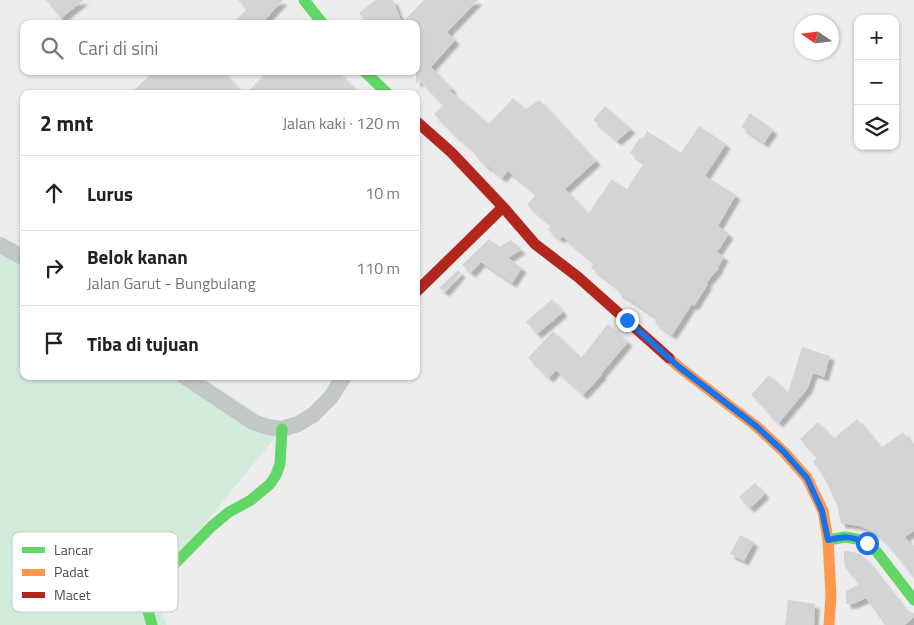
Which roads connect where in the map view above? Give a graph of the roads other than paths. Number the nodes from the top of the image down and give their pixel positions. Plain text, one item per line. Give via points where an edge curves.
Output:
1 (304, 0) edge
2 (321, 20) edge
3 (368, 75) edge
4 (384, 90) edge
5 (420, 125) edge
6 (503, 207) junction
7 (0, 245) edge
8 (20, 256) edge
9 (420, 288) edge
10 (190, 380) edge
11 (341, 380) edge
12 (282, 429) junction
13 (828, 540) junction
14 (178, 561) edge
15 (914, 600) edge
16 (148, 612) edge
17 (152, 625) edge
18 (829, 625) edge

1 - 2 main road
3 - 4 main road
5 - 6 main road
6 - 9 main road
6 - 13 main road via 535,244 784,452 807,478 822,511
7 - 8 street
10 - 12 street via 253,422
11 - 12 street via 313,414
12 - 14 main road via 280,464 270,484 212,526
13 - 15 main road via 845,536 867,543
13 - 18 main road via 832,596
16 - 17 main road

